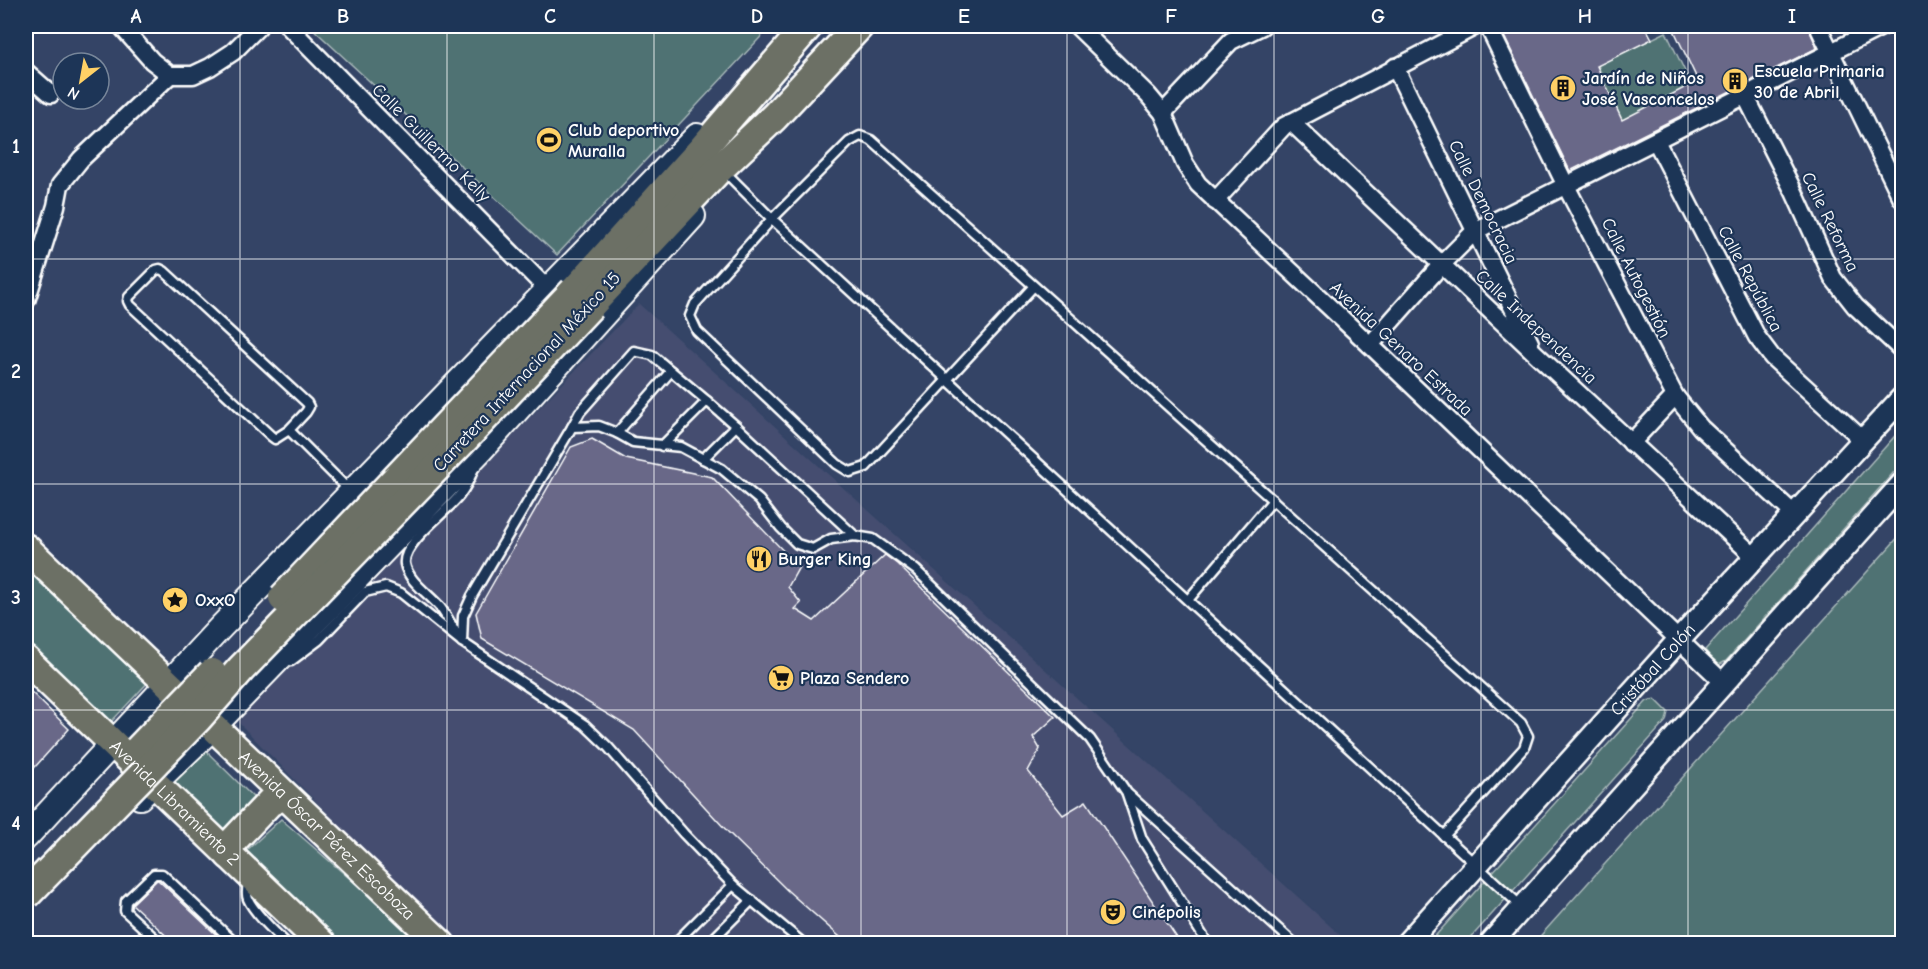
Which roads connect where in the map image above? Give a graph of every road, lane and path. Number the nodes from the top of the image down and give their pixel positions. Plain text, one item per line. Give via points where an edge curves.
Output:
1 (121, 26) edge
2 (259, 26) edge
3 (288, 26) edge
4 (808, 26) edge
5 (859, 26) edge
6 (1077, 26) edge
7 (1262, 26) edge
8 (1476, 26) edge
9 (1488, 26) edge
10 (1818, 26) edge
11 (1883, 26) edge
12 (1831, 51) junction
13 (1395, 67) junction
14 (26, 72) edge
15 (170, 75) junction
16 (51, 94) dead end
17 (1744, 95) junction
18 (1163, 113) junction
19 (774, 117) junction
20 (1291, 122) junction
21 (1656, 141) junction
22 (729, 176) junction
23 (1566, 186) junction
24 (1902, 199) edge
25 (1215, 201) junction
26 (772, 219) junction
27 (1475, 231) junction
28 (1442, 264) junction
29 (1034, 286) junction
30 (570, 295) junction
31 (26, 301) edge
32 (1370, 345) junction
33 (1902, 350) edge
34 (1536, 354) junction
35 (671, 371) junction
36 (948, 380) junction
37 (1675, 396) junction
38 (1902, 398) edge
39 (707, 401) junction
40 (736, 426) junction
41 (572, 427) junction
42 (290, 430) junction
43 (617, 433) junction
44 (1863, 440) junction
45 (1631, 442) junction
46 (662, 446) junction
47 (479, 452) junction
48 (703, 459) junction
49 (1902, 484) edge
50 (351, 492) junction
51 (1273, 500) junction
52 (1795, 515) junction
53 (855, 536) junction
54 (26, 548) edge
55 (1756, 558) junction
56 (1188, 600) junction
57 (220, 628) junction
58 (1678, 640) junction
59 (462, 642) junction
60 (26, 660) edge
61 (267, 671) junction
62 (1723, 682) junction
63 (248, 690) junction
64 (190, 709) junction
65 (114, 744) junction
66 (154, 784) junction
67 (1127, 793) junction
68 (284, 796) junction
69 (1444, 836) junction
70 (26, 837) edge
71 (229, 855) junction
72 (1476, 865) junction
73 (26, 869) edge
74 (250, 876) junction
75 (733, 885) junction
76 (26, 895) edge
77 (752, 900) junction
78 (1522, 908) junction
79 (26, 911) edge
80 (160, 944) edge
81 (236, 944) edge
82 (286, 944) edge
83 (322, 944) edge
84 (441, 944) edge
85 (674, 944) edge
86 (708, 944) edge
87 (804, 944) edge
88 (1208, 944) edge
89 (1295, 944) edge
90 (1406, 944) edge
91 (1490, 944) edge

1 - 15 street
2 - 15 street via 233,52 210,67 193,75
3 - 30 street, Calle Guillermo Kelly
4 - 30 highway, Carretera Internacional México 15
5 - 19 highway, Carretera Internacional México 15
6 - 18 street, Avenida Genaro Estrada
7 - 18 street via 1231,41
8 - 13 street
9 - 23 street, Calle Autogestión
10 - 12 street
11 - 12 street
12 - 17 street
12 - 24 street
13 - 20 street
13 - 27 street, Calle Democracia
14 - 16 street
15 - 31 street via 81,159 60,185
17 - 21 street
17 - 33 street, Calle Reforma via 1833,278 1855,306
18 - 25 street, Avenida Genaro Estrada via 1185,164
19 - 22 main road
19 - 30 highway, Carretera Internacional México 15 via 718,170
20 - 25 street
20 - 28 street, Calle Independencia
21 - 23 street
21 - 44 street, Calle República via 1757,337 1772,357
22 - 26 lane
22 - 47 main road
23 - 27 street
23 - 37 street, Calle Autogestión
25 - 32 street, Avenida Genaro Estrada
26 - 29 lane via 849,142 860,136 871,140
26 - 36 lane
26 - 36 lane via 695,304 690,316 697,331 837,464 850,472 866,467
27 - 28 street
27 - 34 street, Calle Democracia
28 - 32 street
28 - 34 street, Calle Independencia
29 - 36 lane
29 - 51 lane
30 - 50 main road
30 - 64 highway, Carretera Internacional México 15, bridge
32 - 58 street, Avenida Genaro Estrada
34 - 45 street, Calle Independencia
35 - 39 lane
35 - 41 lane via 652,355 634,351 580,412
35 - 43 lane
36 - 56 lane
37 - 45 street
37 - 52 street, Calle Autogestión via 1701,428
38 - 44 street, Cristóbal Colón
39 - 40 lane
39 - 46 lane
40 - 48 lane
40 - 53 lane
41 - 43 lane via 599,426
41 - 59 lane via 472,596 463,616
42 - 42 lane via 306,412 307,403 164,271 156,270 129,297 129,305 271,436 280,438
42 - 50 lane
43 - 46 lane via 633,442
44 - 52 street, Cristóbal Colón
45 - 55 street, Calle Independencia
46 - 48 lane via 681,447
47 - 59 lane via 470,481 419,536 405,563 412,578 440,608
47 - 61 main road
48 - 53 lane via 722,469 759,500 797,544 813,549 831,539
49 - 62 street
50 - 57 main road
51 - 56 lane
51 - 69 lane via 1521,723 1528,736 1524,748
52 - 55 street, Cristóbal Colón
53 - 67 lane via 873,539 916,570 1090,739
54 - 64 main road
55 - 58 street, Cristóbal Colón
56 - 69 lane
57 - 61 main road via 216,654 226,669 246,675
57 - 64 main road
58 - 62 street, Avenida Genaro Estrada
58 - 72 street, Cristóbal Colón
59 - 63 lane via 401,593 386,587 365,592 319,640
59 - 75 lane via 585,725
60 - 65 main road, Avenida Libramiento 2
61 - 63 main road
62 - 78 street
63 - 64 main road
64 - 65 main road
64 - 66 main road
64 - 68 main road, Avenida Óscar Pérez Escoboza
64 - 73 highway, bridge
64 - 76 highway, bridge
65 - 66 main road, Avenida Libramiento 2
65 - 70 main road
66 - 71 main road, Avenida Libramiento 2
66 - 79 main road
67 - 88 lane via 1142,839
67 - 89 lane
68 - 71 main road via 270,802 234,840
68 - 84 main road, Avenida Óscar Pérez Escoboza
69 - 72 lane
71 - 74 main road, Avenida Libramiento 2
72 - 78 lane
72 - 90 street, Cristóbal Colón
74 - 82 lane via 248,899
74 - 83 main road, Avenida Libramiento 2
75 - 77 lane
75 - 85 lane
77 - 86 lane
77 - 87 lane
78 - 91 street
80 - 81 lane via 125,911 126,901 154,874 162,874

